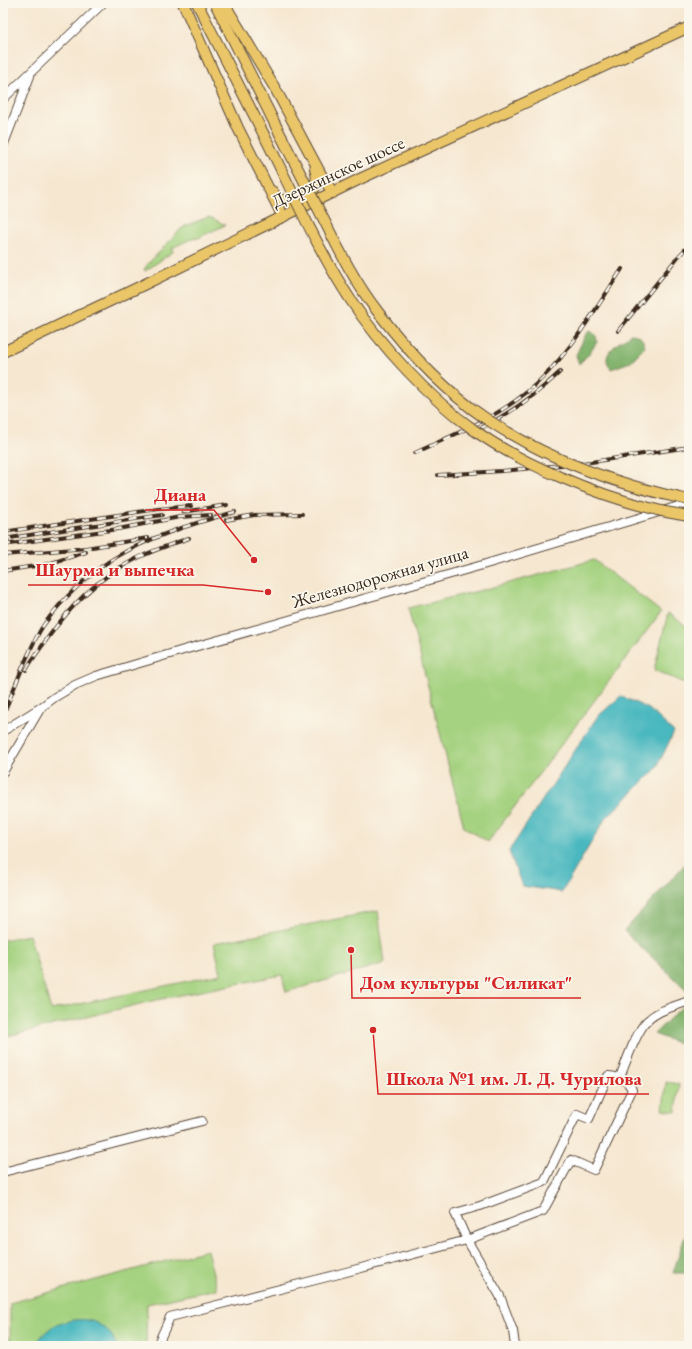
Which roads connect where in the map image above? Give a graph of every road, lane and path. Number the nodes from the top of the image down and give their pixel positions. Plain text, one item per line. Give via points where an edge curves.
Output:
1 (103, 3) edge
2 (183, 3) edge
3 (197, 3) edge
4 (215, 3) edge
5 (224, 3) edge
6 (689, 26) edge
7 (31, 74) junction
8 (3, 100) edge
9 (3, 146) edge
10 (310, 154) junction
11 (262, 174) junction
12 (333, 193) junction
13 (283, 217) junction
14 (6, 349) edge
15 (689, 501) edge
16 (689, 516) edge
17 (40, 708) junction
18 (3, 731) edge
19 (3, 772) edge
20 (689, 1001) edge
21 (620, 1077) junction
22 (202, 1122) dead end
23 (3, 1172) edge
24 (467, 1240) junction
25 (157, 1346) edge
26 (515, 1346) edge

1 - 7 street
2 - 11 main road via 226,102
3 - 16 main road, bridge via 324,254 350,299 382,341 434,396 476,431 531,463 621,499
4 - 15 main road, bridge via 338,247 378,311 418,358 444,384 485,418 538,448 626,484
5 - 10 main road
6 - 12 main road, Дзержинское шоссе
7 - 8 street
7 - 9 street
10 - 11 main road via 317,174 317,184 306,199 289,202 279,198 274,195
10 - 12 main road
11 - 13 main road
12 - 13 main road, Дзержинское шоссе
13 - 14 main road, Дзержинское шоссе
15 - 17 street, Железнодорожная улица via 480,566 96,676 75,685
17 - 18 street, Железнодорожная улица
17 - 19 street
20 - 21 street via 658,1013 646,1021
21 - 24 street via 608,1076 589,1119 577,1114 544,1182 455,1213
21 - 24 street via 627,1081 632,1090 594,1170 571,1160 543,1211
22 - 23 street
24 - 25 street via 170,1317
24 - 26 street via 500,1296

